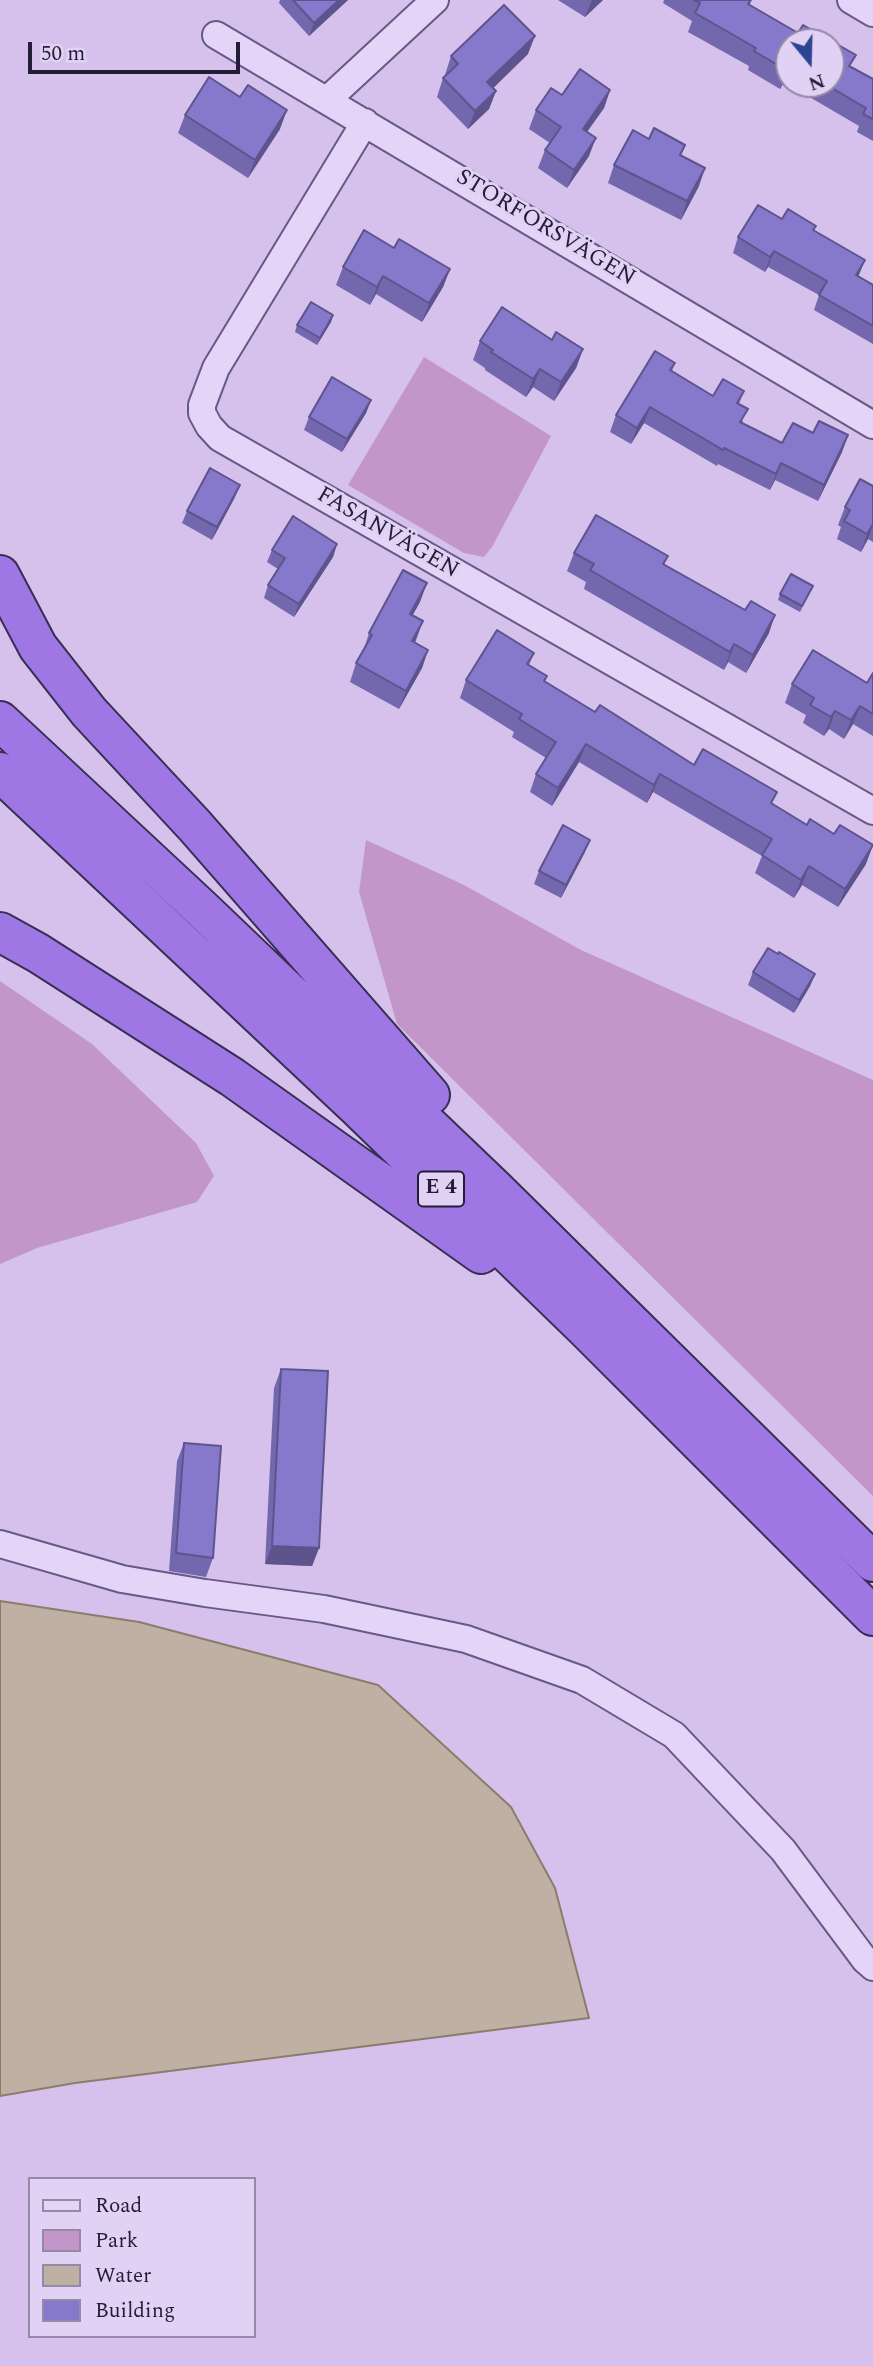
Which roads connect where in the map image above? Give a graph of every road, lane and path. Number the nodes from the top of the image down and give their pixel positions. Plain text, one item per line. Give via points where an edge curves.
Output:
1 (435, 0) edge
2 (851, 0) edge
3 (873, 12) edge
4 (216, 35) dead end
5 (327, 100) junction
6 (365, 122) junction
7 (873, 425) edge
8 (0, 575) edge
9 (0, 722) edge
10 (0, 772) edge
11 (873, 811) edge
12 (0, 932) edge
13 (597, 1314) junction
14 (0, 1544) edge
15 (873, 1562) edge
16 (873, 1616) edge
17 (873, 1967) edge

1 - 5 street
2 - 3 street
4 - 5 street, STORFORSVÄGEN
5 - 6 street, STORFORSVÄGEN
6 - 7 street, STORFORSVÄGEN
6 - 11 street, FASANVÄGEN via 216,368 202,405 209,426 220,438
8 - 13 highway via 38,647 89,712 195,826
9 - 13 highway, E 4 via 360,1059
10 - 13 highway, E 4 via 358,1108
12 - 13 highway
13 - 15 highway, E 4
13 - 16 highway, E 4
14 - 17 street via 122,1579 324,1609 467,1639 582,1680 674,1735 783,1850

